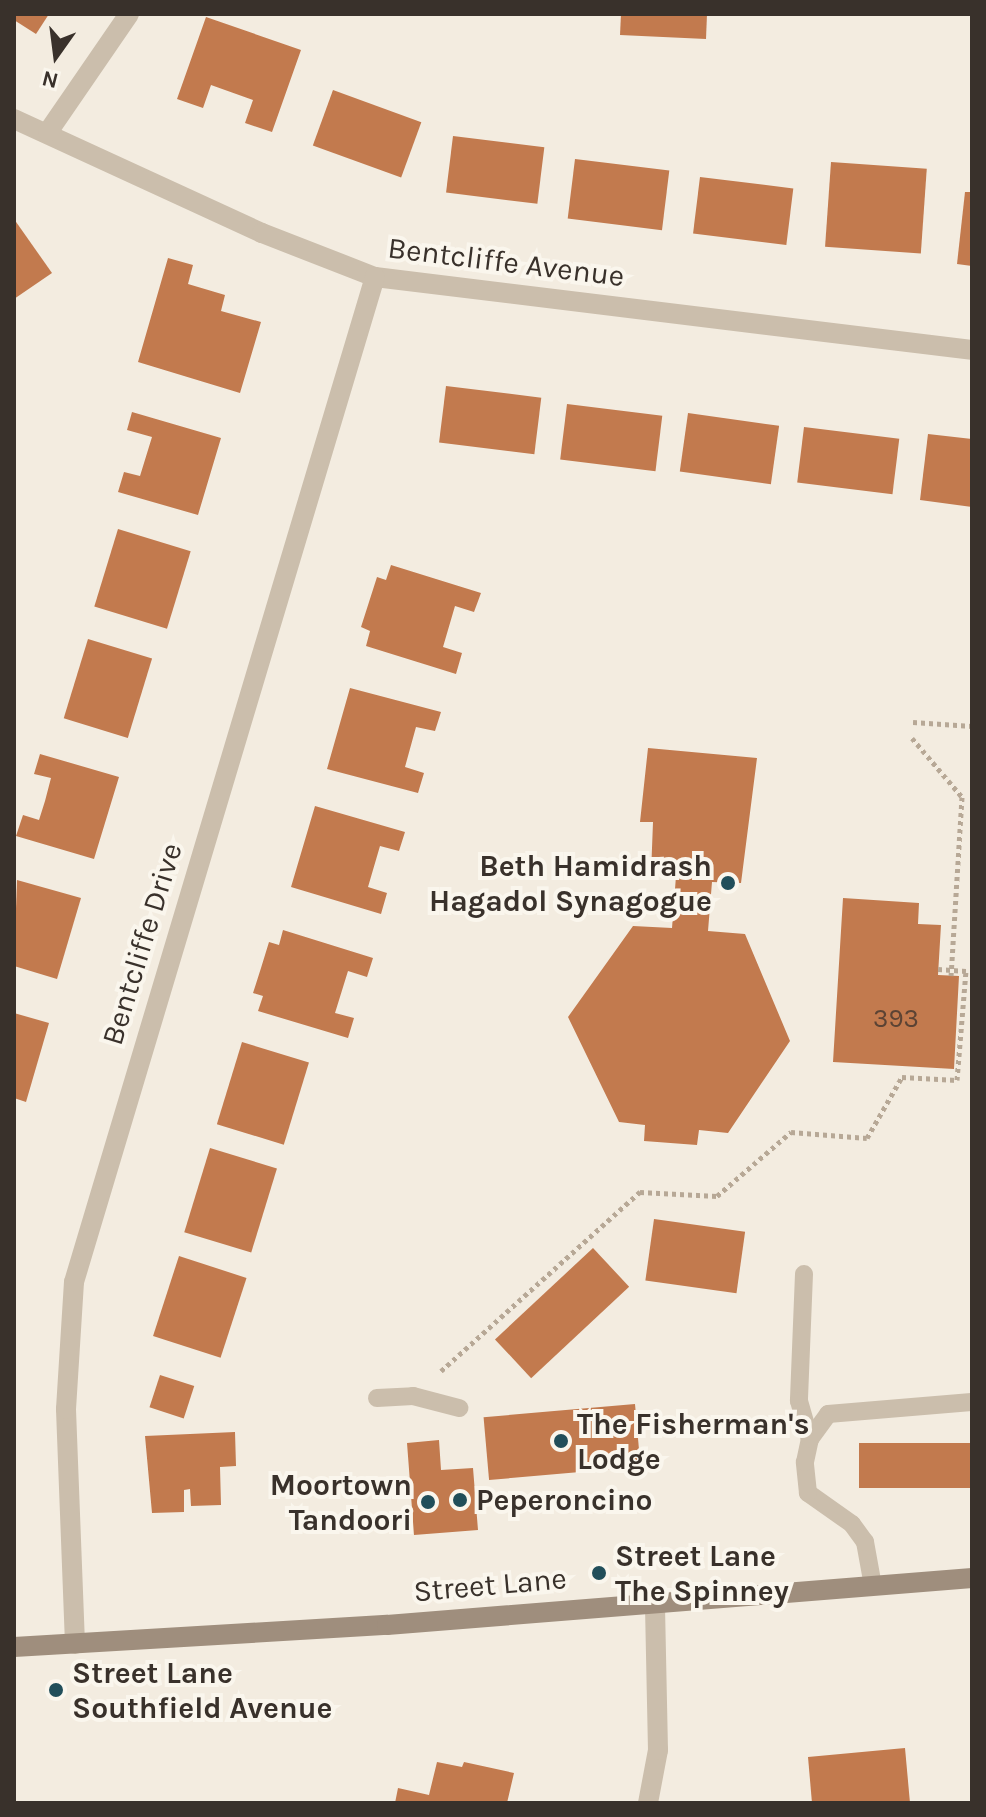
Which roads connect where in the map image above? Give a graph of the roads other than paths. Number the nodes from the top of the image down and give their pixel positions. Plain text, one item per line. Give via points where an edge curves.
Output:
1 (129, 14) edge
2 (14, 119) edge
3 (48, 132) junction
4 (375, 277) junction
5 (972, 350) edge
6 (804, 1274) dead end
7 (377, 1398) dead end
8 (972, 1402) edge
9 (459, 1408) dead end
10 (810, 1439) junction
11 (972, 1578) edge
12 (873, 1586) junction
13 (655, 1601) junction
14 (75, 1644) junction
15 (14, 1647) edge
16 (648, 1803) edge

1 - 3 street
2 - 3 street, Bentcliffe Avenue
3 - 4 street, Bentcliffe Avenue via 262,233
4 - 5 street, Bentcliffe Avenue
4 - 14 street, Bentcliffe Drive via 74,1282 66,1409
6 - 10 lane via 799,1401
7 - 9 lane via 413,1396
8 - 10 lane via 828,1414
10 - 12 lane via 805,1462 808,1493 852,1524 865,1542
11 - 12 street, Street Lane
12 - 13 street, Street Lane
13 - 14 street, Street Lane via 387,1625
13 - 16 street via 658,1750
14 - 15 street, Street Lane

